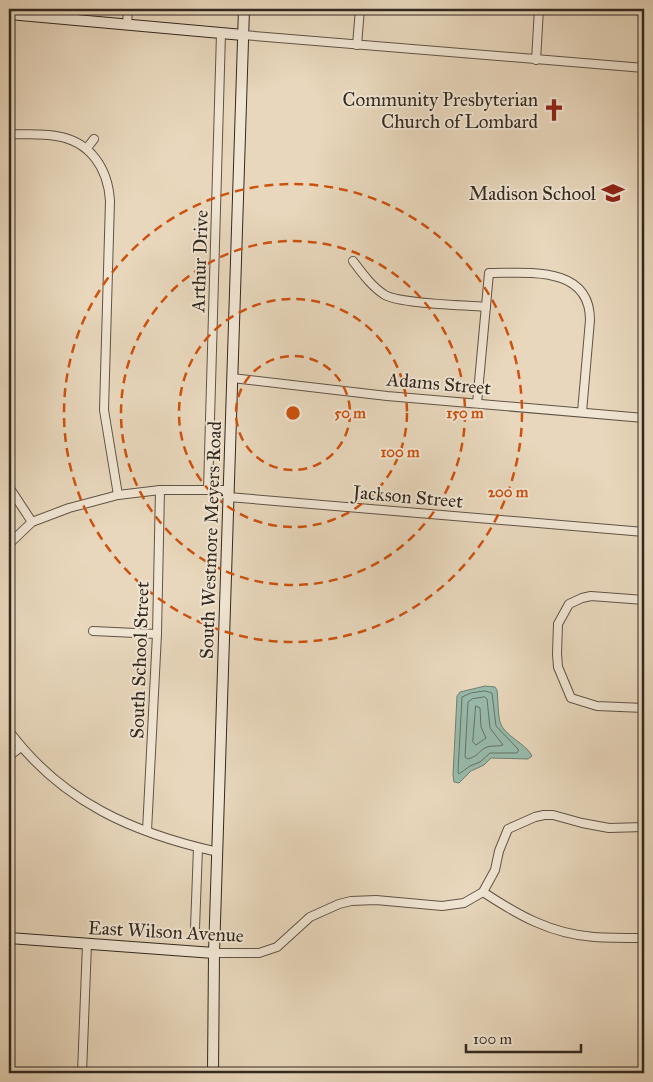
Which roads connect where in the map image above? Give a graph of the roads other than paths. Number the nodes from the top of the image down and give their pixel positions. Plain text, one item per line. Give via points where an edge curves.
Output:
1 (128, 9) edge
2 (244, 9) edge
3 (360, 9) edge
4 (539, 9) edge
5 (9, 14) edge
6 (127, 25) junction
7 (221, 33) junction
8 (243, 35) junction
9 (358, 44) junction
10 (536, 60) junction
11 (644, 68) edge
12 (9, 134) edge
13 (94, 139) dead end
14 (87, 148) junction
15 (353, 261) dead end
16 (486, 307) junction
17 (232, 378) junction
18 (477, 403) junction
19 (582, 412) junction
20 (644, 418) edge
21 (9, 487) edge
22 (160, 490) junction
23 (208, 490) junction
24 (228, 494) junction
25 (118, 495) junction
26 (32, 522) junction
27 (644, 532) edge
28 (9, 544) edge
29 (644, 600) edge
30 (93, 631) dead end
31 (157, 634) junction
32 (644, 708) edge
33 (9, 731) edge
34 (21, 747) junction
35 (9, 756) edge
36 (644, 828) edge
37 (147, 831) junction
38 (198, 848) junction
39 (218, 852) junction
40 (483, 892) junction
41 (195, 928) dead end
42 (9, 938) edge
43 (644, 938) edge
44 (87, 944) junction
45 (214, 954) junction
46 (82, 1073) edge
47 (212, 1073) edge

1 - 6 street
2 - 8 street, South Westmore Meyers Road
3 - 9 street
4 - 10 street
5 - 6 street
6 - 7 street
7 - 8 street
7 - 23 street, Arthur Drive
8 - 9 street
8 - 17 street, South Westmore Meyers Road
9 - 10 street
10 - 11 street
12 - 14 street via 58,136
13 - 14 street
14 - 25 street via 103,170 110,201 104,410
15 - 16 street via 369,281 391,297
16 - 18 street
16 - 19 street via 489,273 558,276 583,292 590,308 590,320
17 - 18 street, Adams Street
17 - 24 street, South Westmore Meyers Road
18 - 19 street, Adams Street
19 - 20 street, Adams Street
21 - 26 street
22 - 23 street, Jackson Street
22 - 25 street, Jackson Street
22 - 31 street, South School Street
23 - 24 street, Jackson Street
24 - 27 street, Jackson Street
24 - 39 street, South Westmore Meyers Road
25 - 26 street, Jackson Street
26 - 28 street
29 - 32 street via 582,598 569,604 558,624 558,664 571,698 597,706
30 - 31 street
31 - 37 street, South School Street
33 - 34 street
34 - 35 street
34 - 37 street via 78,798 114,819
36 - 40 street via 595,826 553,815 534,817 508,829 496,870
37 - 38 street
38 - 39 street
38 - 41 street
39 - 45 street, South Westmore Meyers Road
40 - 43 street via 521,916 560,932 593,937
40 - 45 street, East Wilson Avenue via 464,903 450,906 351,901 310,917 277,946 260,953
42 - 44 street, East Wilson Avenue
44 - 45 street, East Wilson Avenue
44 - 46 street
45 - 47 street, South Westmore Meyers Road

